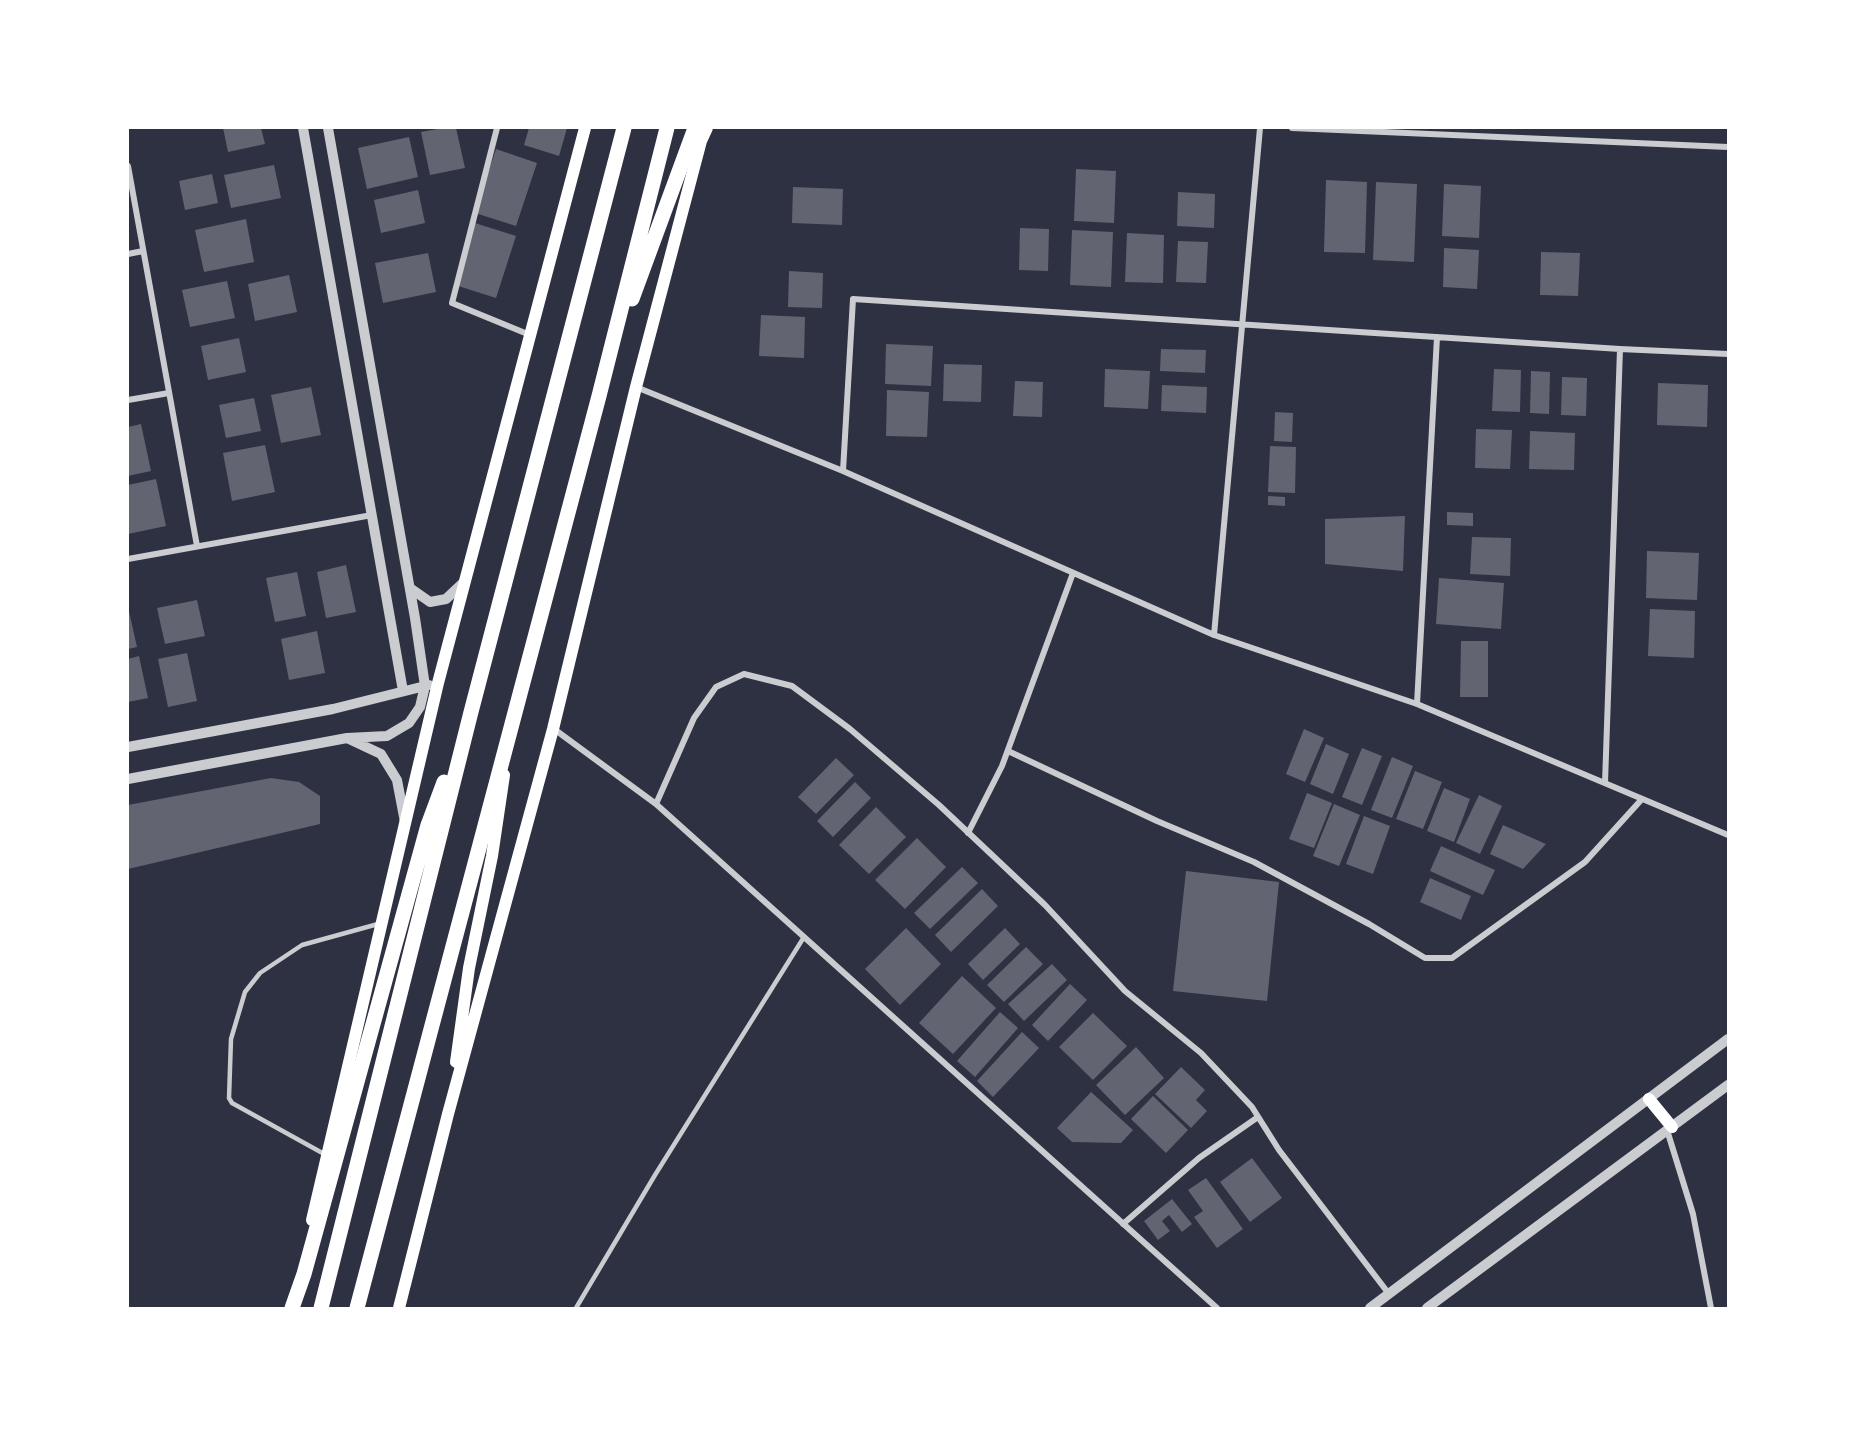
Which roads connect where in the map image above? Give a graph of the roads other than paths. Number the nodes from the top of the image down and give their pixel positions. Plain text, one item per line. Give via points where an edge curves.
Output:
1 (303, 128) edge
2 (328, 128) edge
3 (497, 128) edge
4 (585, 128) edge
5 (624, 128) edge
6 (667, 128) edge
7 (695, 128) edge
8 (707, 128) edge
9 (1260, 128) edge
10 (1292, 128) edge
11 (1728, 147) edge
12 (128, 166) edge
13 (143, 251) junction
14 (128, 254) edge
15 (1242, 324) junction
16 (530, 336) junction
17 (1437, 337) junction
18 (1620, 349) junction
19 (1728, 354) edge
20 (636, 387) junction
21 (169, 393) junction
22 (599, 396) junction
23 (128, 400) edge
24 (843, 471) junction
25 (372, 515) junction
26 (197, 546) junction
27 (128, 559) edge
28 (1073, 573) junction
29 (463, 583) junction
30 (410, 588) junction
31 (1214, 635) junction
32 (438, 683) junction
33 (425, 686) junction
34 (403, 692) junction
35 (1417, 704) junction
36 (471, 712) junction
37 (514, 715) junction
38 (553, 729) junction
39 (347, 738) junction
40 (128, 747) edge
41 (1008, 751) junction
42 (128, 779) edge
43 (1605, 783) junction
44 (1642, 799) junction
45 (657, 804) junction
46 (405, 822) junction
47 (968, 833) junction
48 (1728, 835) edge
49 (381, 924) junction
50 (804, 937) junction
51 (1728, 1039) edge
52 (1728, 1085) edge
53 (1649, 1099) junction
54 (448, 1114) junction
55 (1258, 1117) junction
56 (1670, 1128) junction
57 (327, 1155) junction
58 (1123, 1224) junction
59 (1389, 1294) junction
60 (291, 1308) edge
61 (321, 1308) edge
62 (357, 1308) edge
63 (399, 1308) edge
64 (576, 1308) edge
65 (1217, 1308) edge
66 (1370, 1308) edge
67 (1427, 1308) edge
68 (1711, 1308) edge

1 - 25 street
2 - 30 street
3 - 16 street via 452,303
4 - 16 main road
5 - 36 main road
6 - 22 main road
7 - 22 main road
8 - 20 main road
9 - 15 street
10 - 11 street
12 - 13 street
13 - 14 street
13 - 21 street
15 - 17 street
15 - 24 street via 853,299
15 - 31 street
16 - 29 main road
17 - 18 street
17 - 35 street
18 - 19 street
18 - 43 street
20 - 24 street
20 - 38 main road
21 - 23 street
21 - 26 street
22 - 37 main road
24 - 28 street
25 - 26 street
25 - 34 street
26 - 27 street
28 - 31 street
28 - 41 street
29 - 30 street via 446,599 430,602
29 - 32 main road
30 - 33 street
31 - 35 street
32 - 33 street
32 - 46 main road
33 - 34 street
33 - 39 street via 420,707 409,723 387,736
34 - 40 street
35 - 43 street
36 - 60 main road via 428,825
36 - 61 main road
37 - 54 main road via 492,856 469,968
37 - 62 main road
38 - 45 street
38 - 54 main road
39 - 42 street
39 - 46 street via 381,754 397,780
41 - 44 street via 1254,862 1425,958 1452,958 1585,862
41 - 47 street
43 - 44 street
44 - 48 street
45 - 47 street via 694,718 716,687 744,674 792,686 850,729
45 - 50 street
46 - 49 main road
47 - 55 street via 1045,905 1125,991 1201,1053
49 - 57 main road
49 - 57 lane via 302,945 260,973 245,992 231,1039 232,1103
50 - 58 street
50 - 64 lane via 654,1175
51 - 53 street
52 - 56 street
53 - 56 main road
53 - 59 street
54 - 63 main road
55 - 58 street via 1199,1158
55 - 59 street
56 - 67 street
56 - 68 street via 1693,1214
57 - 60 main road
58 - 65 street
59 - 66 street

